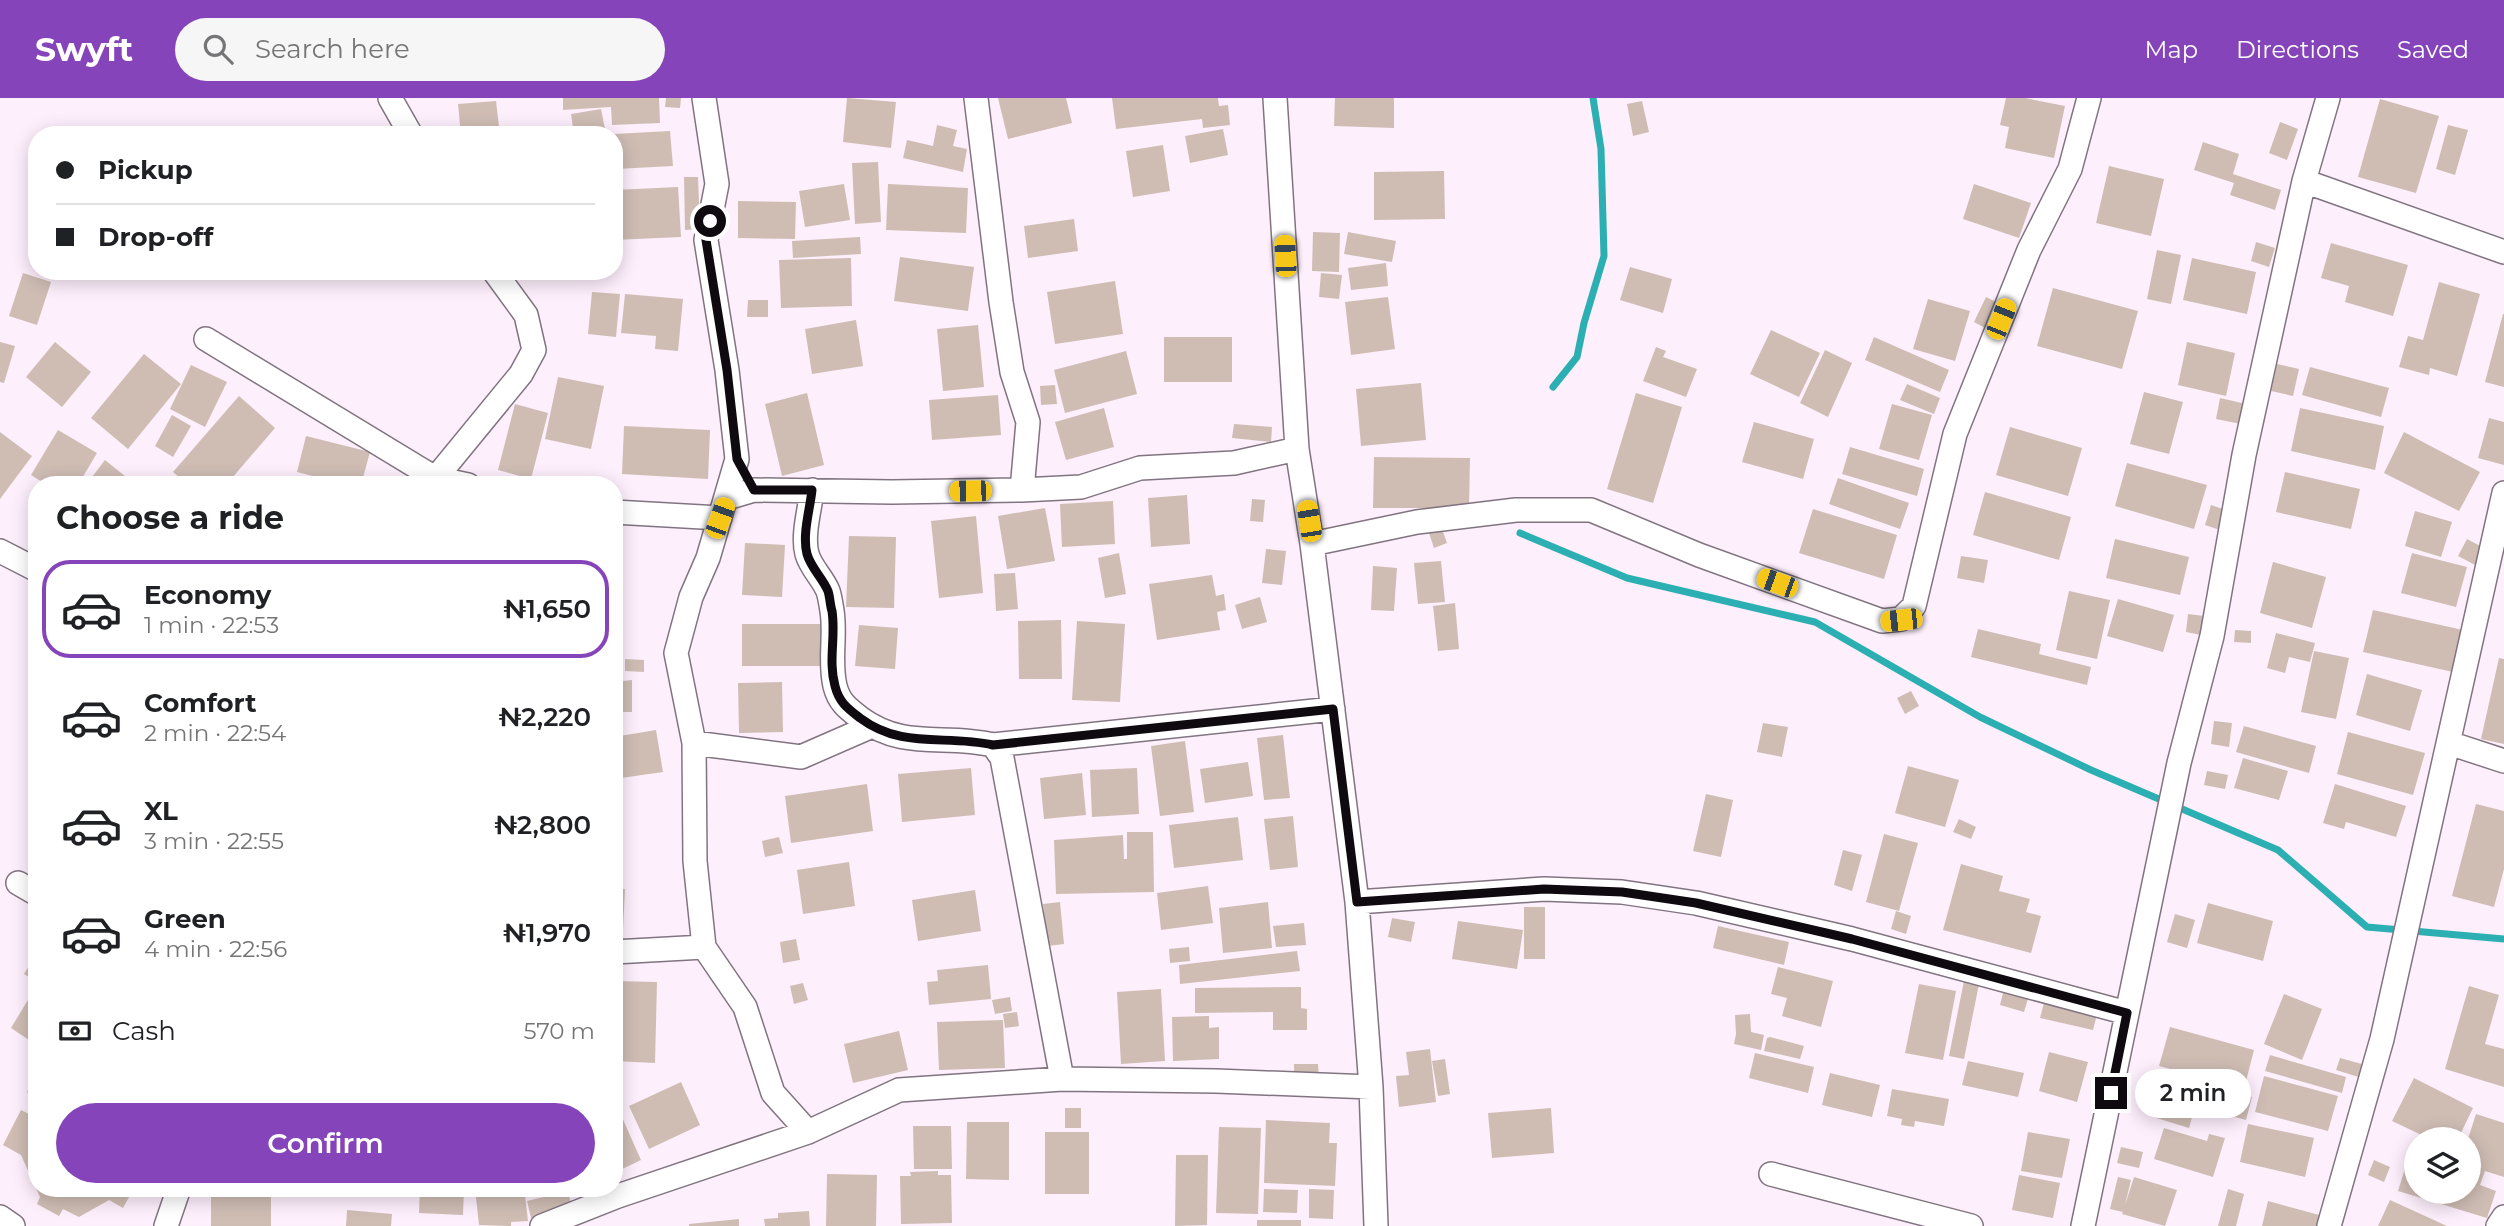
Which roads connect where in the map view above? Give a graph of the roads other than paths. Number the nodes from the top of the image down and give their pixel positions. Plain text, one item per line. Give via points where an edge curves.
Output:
1 (390, 98) edge
2 (704, 98) edge
3 (976, 98) edge
4 (1275, 98) edge
5 (2088, 98) edge
6 (2328, 98) edge
7 (406, 126) edge
8 (2304, 181) junction
9 (2504, 252) edge
10 (501, 280) edge
11 (206, 339) dead end
12 (1297, 449) junction
13 (737, 459) junction
14 (425, 476) edge
15 (437, 476) edge
16 (754, 490) junction
17 (812, 490) junction
18 (1022, 490) junction
19 (2502, 503) edge
20 (724, 508) junction
21 (623, 512) edge
22 (1312, 544) junction
23 (0, 551) edge
24 (28, 565) edge
25 (1333, 709) junction
26 (872, 726) junction
27 (694, 743) junction
28 (2449, 743) junction
29 (993, 745) junction
30 (2504, 761) edge
31 (1357, 902) junction
32 (704, 947) junction
33 (623, 952) edge
34 (2127, 1013) junction
35 (1062, 1079) junction
36 (1371, 1087) junction
37 (808, 1132) junction
38 (1771, 1174) dead end
39 (623, 1194) edge
40 (177, 1197) edge
41 (615, 1197) edge
42 (0, 1217) edge
43 (2504, 1217) edge
44 (13, 1226) edge
45 (166, 1226) edge
46 (542, 1226) edge
47 (1376, 1226) edge
48 (1971, 1226) edge
49 (2082, 1226) edge
50 (2329, 1226) edge
51 (2498, 1226) edge

1 - 7 street
2 - 13 street via 717,184 706,240
3 - 18 street via 1010,360 1028,422
4 - 12 street
5 - 22 street via 2070,169 2029,250 1955,434 1914,606 1901,620 1882,621 1699,555 1591,510 1516,510 1429,520
6 - 8 street
8 - 9 street
8 - 34 street via 2244,455 2212,636 2179,763
10 - 15 street via 526,315 534,350 521,374
11 - 14 street
12 - 18 street via 1234,463 1140,468 1081,487
12 - 22 street
13 - 16 street
13 - 20 street
16 - 17 street
16 - 20 street
17 - 18 street
17 - 26 street via 806,551 828,592 834,625 835,686 842,704
19 - 28 street
20 - 21 street
20 - 27 street via 676,653
22 - 25 street
23 - 24 street
25 - 29 street
25 - 31 street
26 - 27 street via 802,757
26 - 29 street via 922,741 973,740
27 - 32 street via 695,861
28 - 30 street
28 - 50 street via 2382,1039
29 - 35 street via 1002,758
31 - 34 street via 1544,889 1622,892 1696,903 1852,939
31 - 36 street
32 - 33 street
32 - 37 street via 745,1007 773,1093
34 - 49 street
35 - 36 street
35 - 37 street via 899,1090
36 - 47 street
37 - 39 street
38 - 48 street
40 - 45 street
41 - 46 street
42 - 44 street
43 - 51 street

